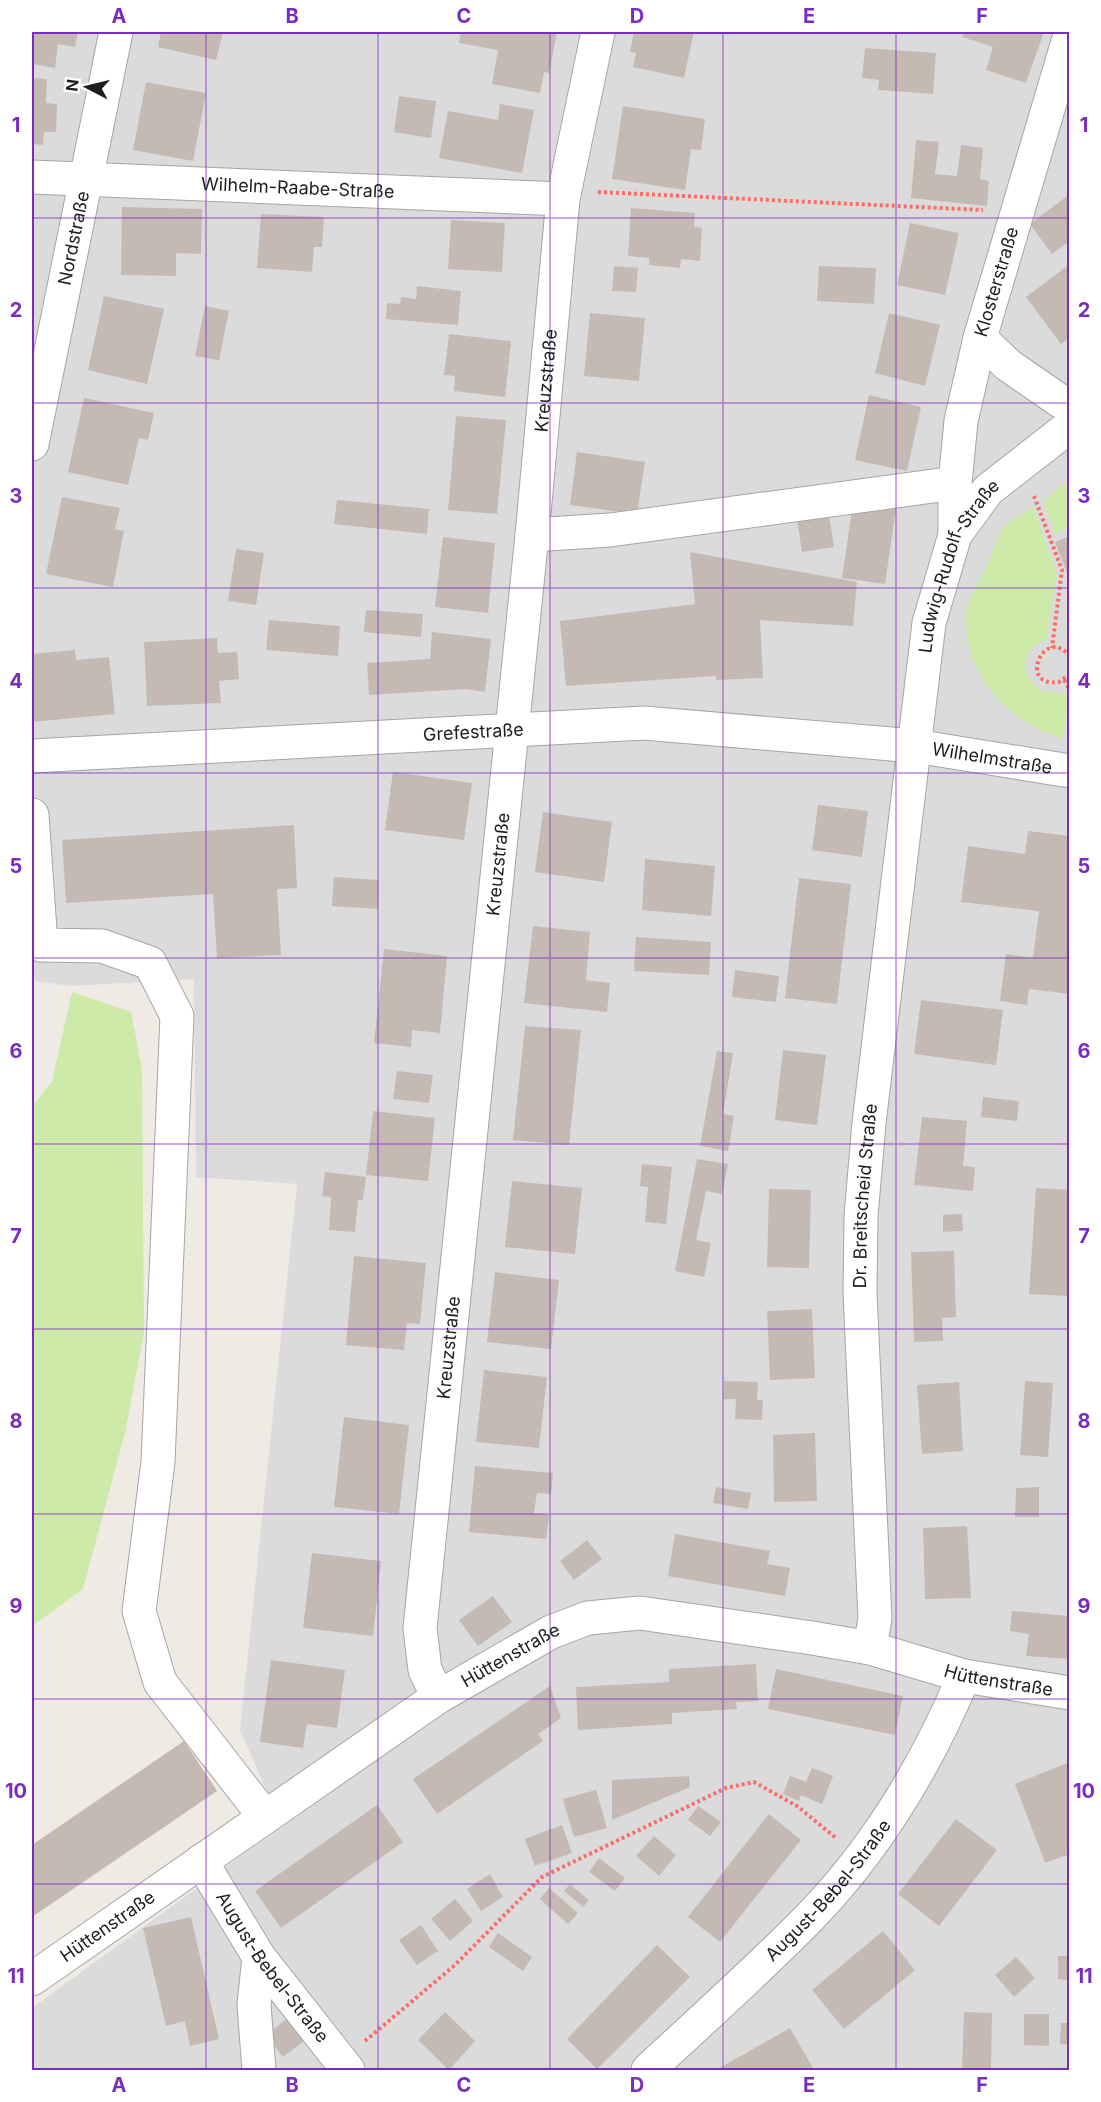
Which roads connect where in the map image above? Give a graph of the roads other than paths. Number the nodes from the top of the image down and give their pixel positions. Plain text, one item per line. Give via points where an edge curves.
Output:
1 (116, 32) edge
2 (598, 32) edge
3 (1070, 35) edge
4 (32, 177) edge
5 (87, 181) junction
6 (563, 194) junction
7 (980, 338) junction
8 (1070, 403) edge
9 (1070, 426) edge
10 (32, 444) edge
11 (955, 483) junction
12 (955, 535) junction
13 (532, 536) junction
14 (512, 730) junction
15 (915, 746) junction
16 (32, 756) edge
17 (1070, 771) edge
18 (32, 815) edge
19 (870, 1648) junction
20 (964, 1676) junction
21 (1070, 1693) edge
22 (438, 1697) junction
23 (265, 1816) junction
24 (201, 1861) junction
25 (259, 1957) junction
26 (32, 1979) edge
27 (344, 2067) edge
28 (259, 2070) edge
29 (648, 2070) edge

1 - 5 street, Nordstraße
2 - 6 street, Kreuzstraße
3 - 7 street, Klosterstraße
4 - 5 street, Wilhelm-Raabe-Straße
5 - 6 street, Wilhelm-Raabe-Straße
5 - 10 street, Nordstraße
6 - 13 street, Kreuzstraße
7 - 8 street via 1008,365 1060,401
7 - 11 street, Klosterstraße via 962,421
9 - 12 street, Ludwig-Rudolf-Straße via 988,490
11 - 12 street, Klosterstraße
11 - 13 street via 610,530
12 - 15 street, Ludwig-Rudolf-Straße via 929,623
13 - 14 street, Kreuzstraße
14 - 15 street, Grefestraße via 644,723
14 - 16 street, Grefestraße
14 - 22 street, Kreuzstraße via 420,1628 425,1670
15 - 17 street, Wilhelmstraße
15 - 19 street, Dr. Breitscheid Straße via 861,1216 860,1293 875,1618
18 - 23 street via 41,945 102,946 150,963 177,1016 158,1462 140,1611 159,1682
19 - 20 street, Hüttenstraße
19 - 22 street, Hüttenstraße via 640,1613 588,1618 551,1632
20 - 21 street, Hüttenstraße
20 - 29 street, August-Bebel-Straße via 943,1727 908,1790 860,1858 811,1916
22 - 23 street, Hüttenstraße
23 - 24 street, Hüttenstraße
24 - 25 street, August-Bebel-Straße
24 - 26 street, Hüttenstraße
25 - 27 street, August-Bebel-Straße
25 - 28 street via 254,2005

